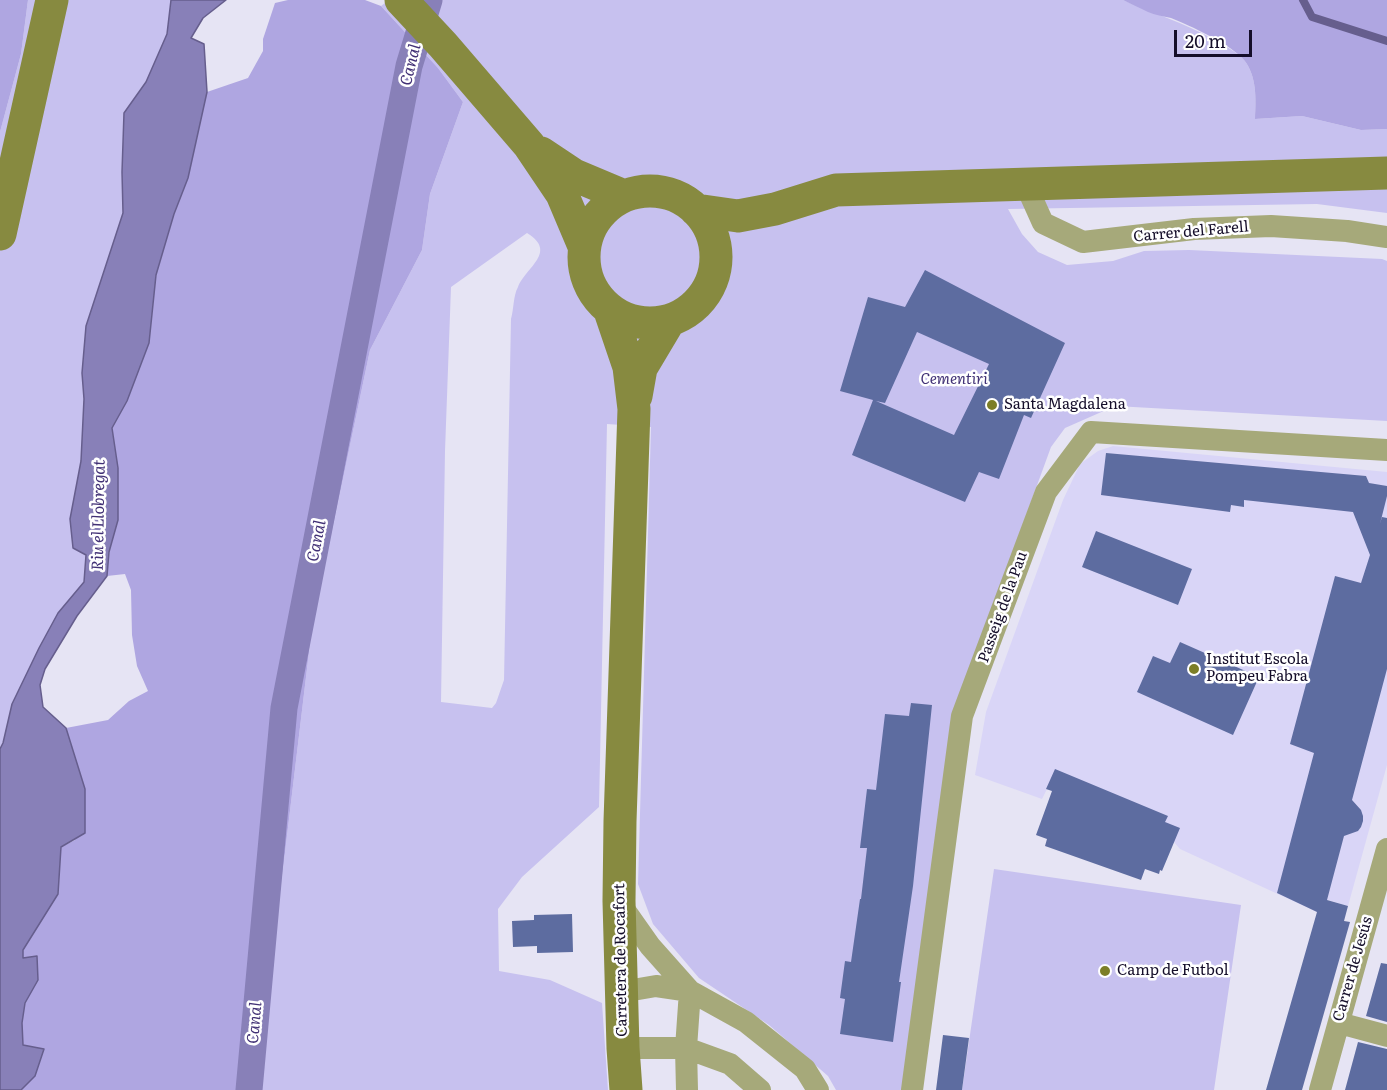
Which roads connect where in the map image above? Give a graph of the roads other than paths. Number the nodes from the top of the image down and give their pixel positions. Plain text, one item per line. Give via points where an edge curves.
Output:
1 (52, 0) edge
2 (401, 0) edge
3 (529, 145) junction
4 (1387, 173) edge
5 (1025, 183) junction
6 (624, 196) junction
7 (775, 209) junction
8 (696, 210) junction
9 (0, 234) edge
10 (1387, 237) edge
11 (584, 246) junction
12 (715, 271) junction
13 (610, 311) junction
14 (669, 321) junction
15 (634, 409) junction
16 (1387, 450) edge
17 (1387, 849) edge
18 (619, 901) junction
19 (690, 991) junction
20 (621, 992) junction
21 (1338, 1023) junction
22 (1387, 1036) edge
23 (623, 1048) junction
24 (686, 1048) junction
25 (626, 1090) edge
26 (687, 1090) edge
27 (760, 1090) edge
28 (818, 1090) edge
29 (912, 1090) edge
30 (1320, 1090) edge

1 - 9 street
2 - 3 street
3 - 6 street via 574,175
3 - 11 street via 561,194
4 - 5 street
5 - 7 street via 836,190
5 - 10 street, Carrer del Farell via 1043,223 1083,242 1194,229 1271,226
6 - 8 street via 645,191 666,194
6 - 11 street via 595,220
7 - 8 street via 738,216
7 - 12 street via 743,233
8 - 12 street via 715,244
11 - 13 street via 588,282
12 - 14 street via 699,302
13 - 14 street via 633,321
13 - 15 street via 629,367
14 - 15 street via 641,368
15 - 18 street, Carretera de Rocafort
16 - 29 street, Passeig de la Pau via 1091,432 1046,492 962,716
17 - 21 street, Carrer de Jesús
18 - 19 street via 650,946
18 - 20 street, Carretera de Rocafort
19 - 20 street via 656,986
19 - 24 street
19 - 28 street via 746,1022 805,1069
20 - 23 street, Carretera de Rocafort
21 - 22 street
21 - 30 street, Carrer de Jesús
23 - 24 street
23 - 25 street, Carretera de Rocafort
24 - 26 street
24 - 27 street via 730,1064

